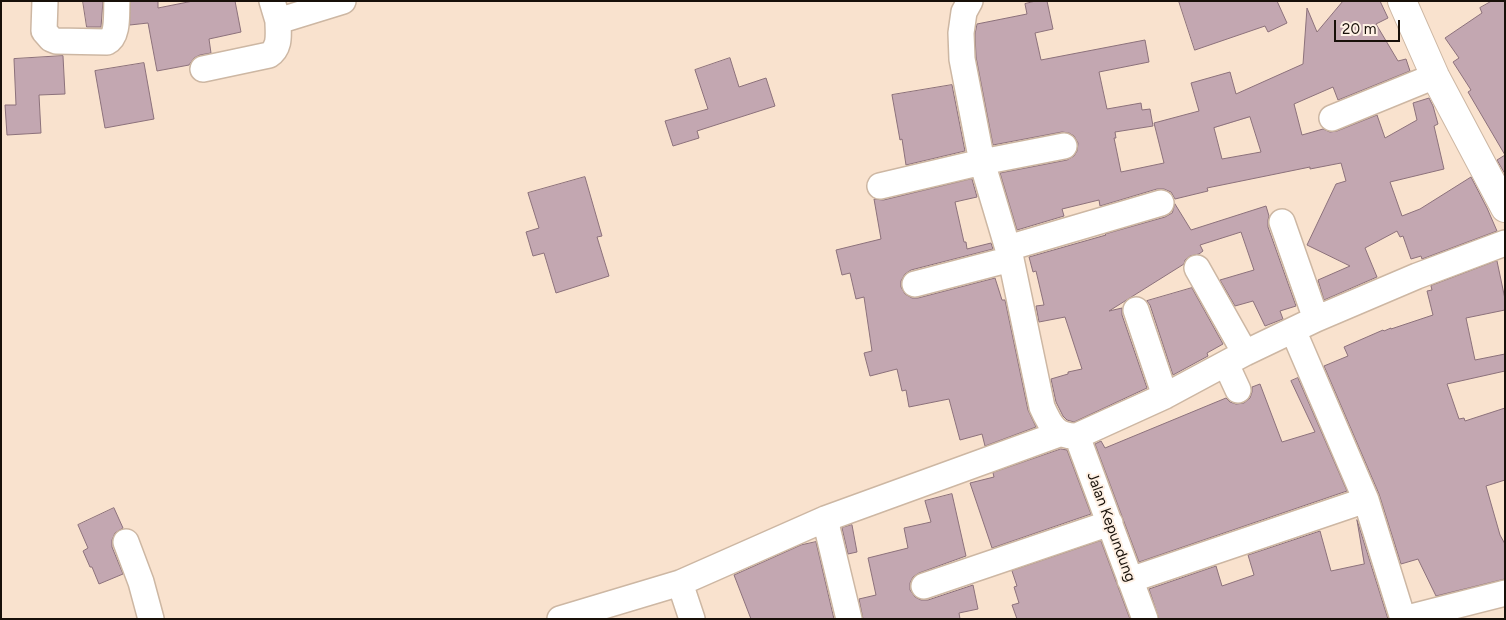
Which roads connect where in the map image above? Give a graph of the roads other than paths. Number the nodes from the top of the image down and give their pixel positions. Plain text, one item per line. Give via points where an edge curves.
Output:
1 (45, 1) edge
2 (117, 1) edge
3 (344, 1) edge
4 (970, 1) edge
5 (1408, 4) edge
6 (275, 11) edge
7 (203, 69) dead end
8 (1435, 76) junction
9 (1332, 118) dead end
10 (1064, 146) dead end
11 (982, 162) junction
12 (880, 186) dead end
13 (1162, 203) dead end
14 (1505, 208) edge
15 (1282, 222) dead end
16 (1505, 242) edge
17 (1009, 254) junction
18 (1197, 268) dead end
19 (915, 284) dead end
20 (1136, 310) dead end
21 (1316, 318) junction
22 (1293, 330) junction
23 (1236, 358) junction
24 (1238, 390) dead end
25 (1165, 396) junction
26 (1068, 435) junction
27 (1366, 500) junction
28 (825, 520) junction
29 (1110, 523) junction
30 (126, 542) dead end
31 (1130, 580) junction
32 (680, 583) junction
33 (924, 586) dead end
34 (1505, 593) edge
35 (151, 619) edge
36 (560, 619) edge
37 (692, 619) edge
38 (849, 619) edge
39 (1145, 619) edge
40 (1403, 619) edge

1 - 2 street via 44,31 51,39 107,42 115,33
3 - 6 street
4 - 11 street, Jalan Kepundung via 964,12 961,33 962,59
5 - 8 street
6 - 7 street via 278,45 270,55
8 - 9 street
8 - 14 street
10 - 11 street
11 - 12 street
11 - 17 street, Jalan Kepundung
13 - 17 street
15 - 21 street
16 - 21 street
17 - 19 street
17 - 26 street, Jalan Kepundung via 1042,407 1048,421
18 - 23 street
20 - 25 street
21 - 22 street
22 - 23 street
22 - 27 street
23 - 24 street
23 - 25 street
25 - 26 street
26 - 28 street
26 - 29 street, Jalan Kepundung
27 - 31 street
27 - 40 street
28 - 32 street
28 - 38 street
29 - 31 street, Jalan Kepundung
29 - 33 street
30 - 35 street
31 - 39 street, Jalan Kepundung
32 - 36 street
32 - 37 street
34 - 40 street

